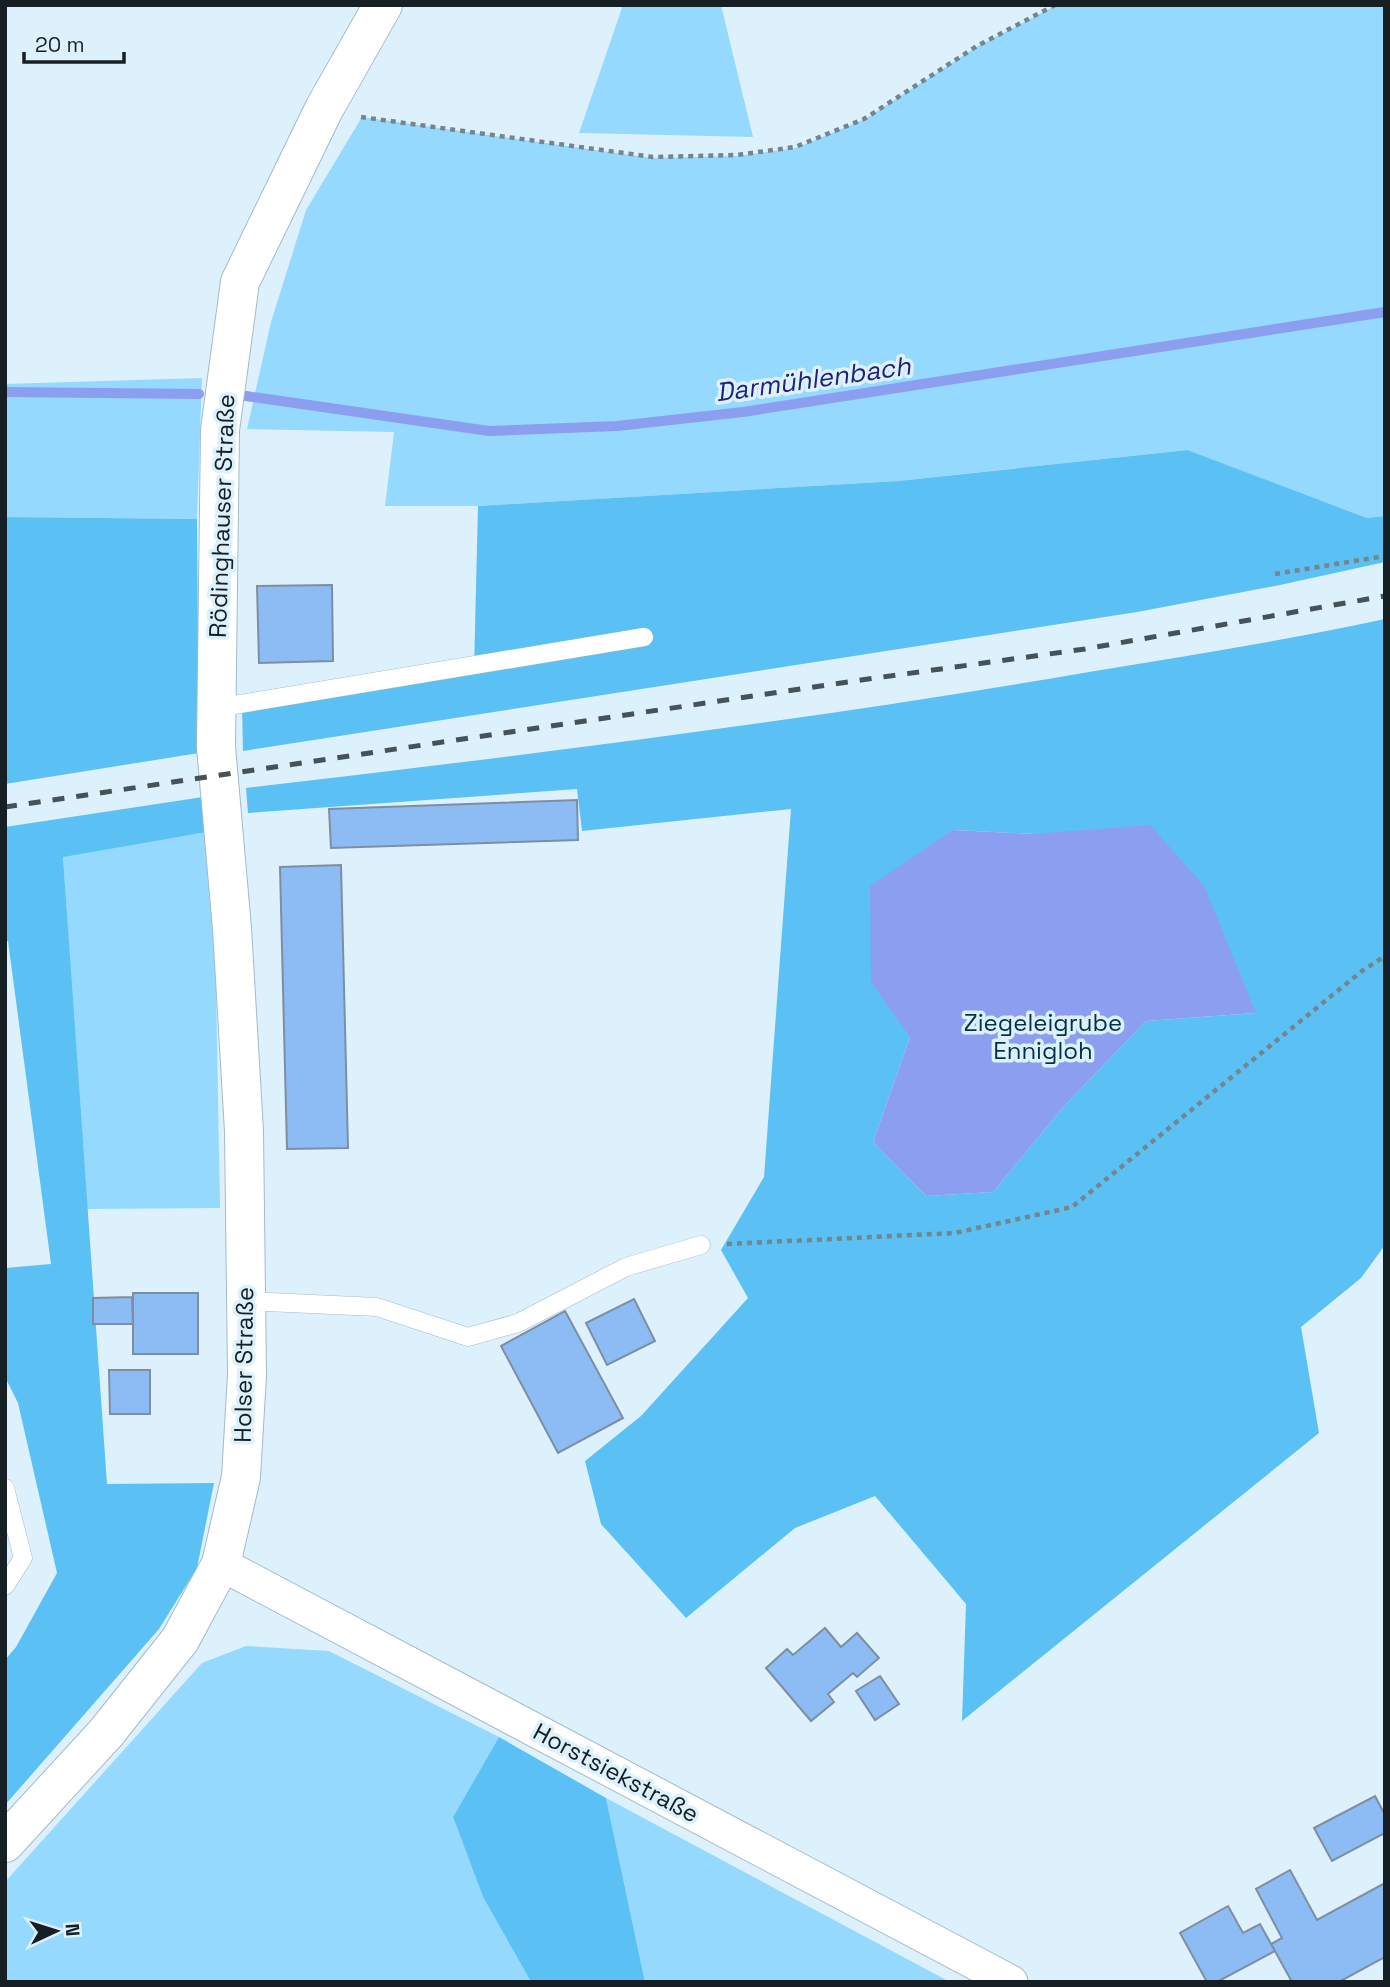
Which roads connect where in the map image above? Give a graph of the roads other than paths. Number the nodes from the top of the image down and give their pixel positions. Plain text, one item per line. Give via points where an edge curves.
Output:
1 (383, 5) edge
2 (644, 637) dead end
3 (216, 708) junction
4 (221, 810) joint
5 (701, 1245) road end
6 (246, 1301) junction
7 (5, 1488) edge
8 (221, 1564) junction
9 (5, 1586) edge
10 (5, 1843) edge
11 (1011, 1982) edge

1 - 3 main road, Rödinghauser Straße via 324,109 240,282 220,430
2 - 3 lane
3 - 4 main road, Rödinghauser Straße
4 - 6 main road, Holser Straße via 242,1104
5 - 6 lane via 626,1267 518,1323 468,1337 377,1307
6 - 8 main road, Holser Straße via 241,1477
7 - 9 lane via 23,1558
8 - 10 main road, Holser Straße via 180,1640 106,1733
8 - 11 street, Horstsiekstraße

